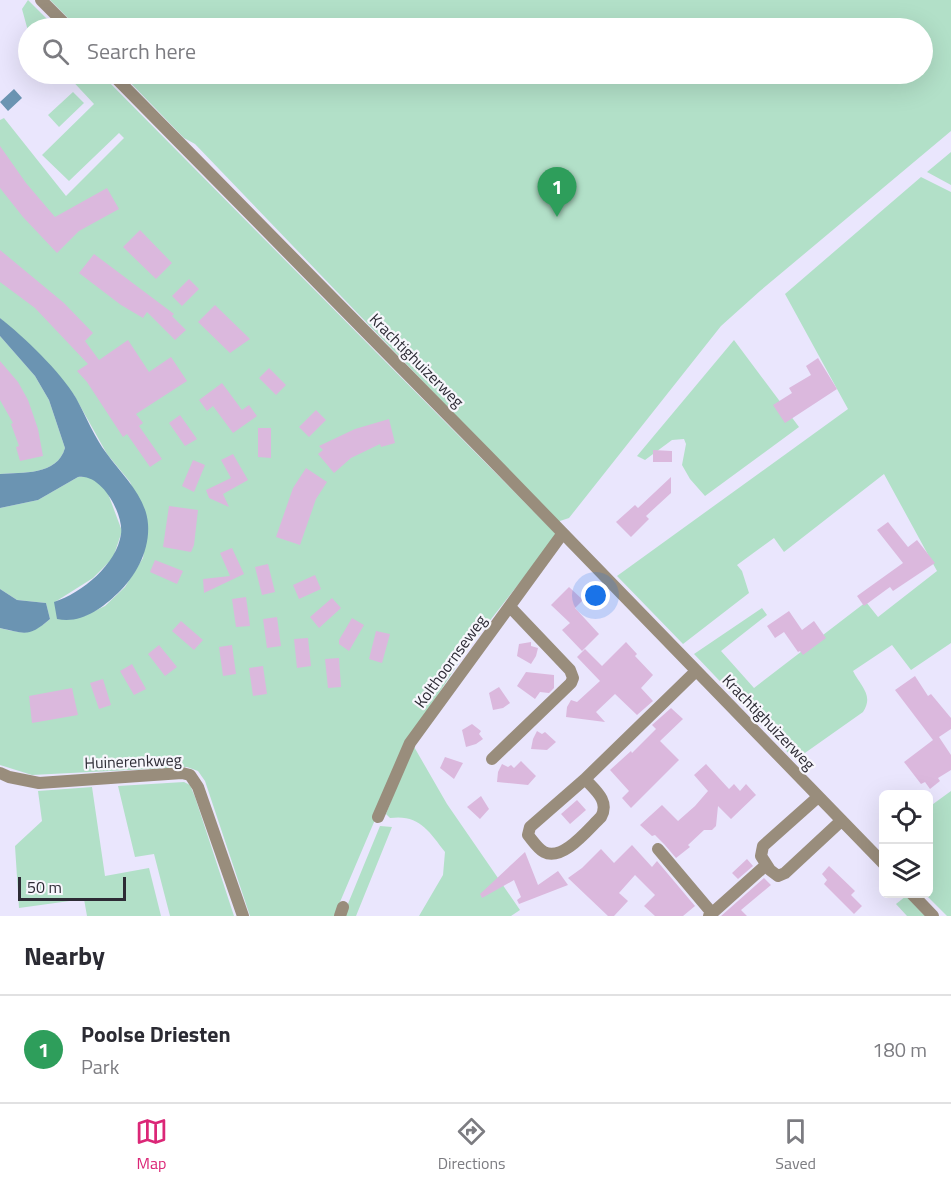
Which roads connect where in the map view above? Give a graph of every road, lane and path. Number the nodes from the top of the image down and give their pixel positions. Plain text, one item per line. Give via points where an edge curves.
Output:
1 (41, 0) edge
2 (59, 18) edge
3 (122, 84) edge
4 (563, 533) junction
5 (510, 607) junction
6 (696, 671) junction
7 (492, 759) dead end
8 (0, 773) edge
9 (585, 779) junction
10 (818, 797) junction
11 (378, 817) dead end
12 (842, 821) junction
13 (658, 849) dead end
14 (879, 859) edge
15 (766, 865) junction
16 (916, 898) edge
17 (711, 915) edge
18 (243, 916) edge
19 (933, 916) edge

1 - 2 street
3 - 4 street, Krachtighuizerweg
4 - 5 street, Kolthoornseweg
4 - 6 street, Krachtighuizerweg
5 - 7 street via 570,670 573,678
5 - 11 street, Kolthoornseweg via 410,743
6 - 9 street
6 - 10 street, Krachtighuizerweg
8 - 18 street, Huinerenkweg via 39,783 189,775 198,787
9 - 9 street via 604,801 605,811 570,846 547,854 528,835 528,829
10 - 12 street, Krachtighuizerweg
10 - 15 street via 763,846 761,856
12 - 14 street, Krachtighuizerweg
12 - 15 street via 782,875 776,876
13 - 17 street
15 - 17 street
16 - 19 street

